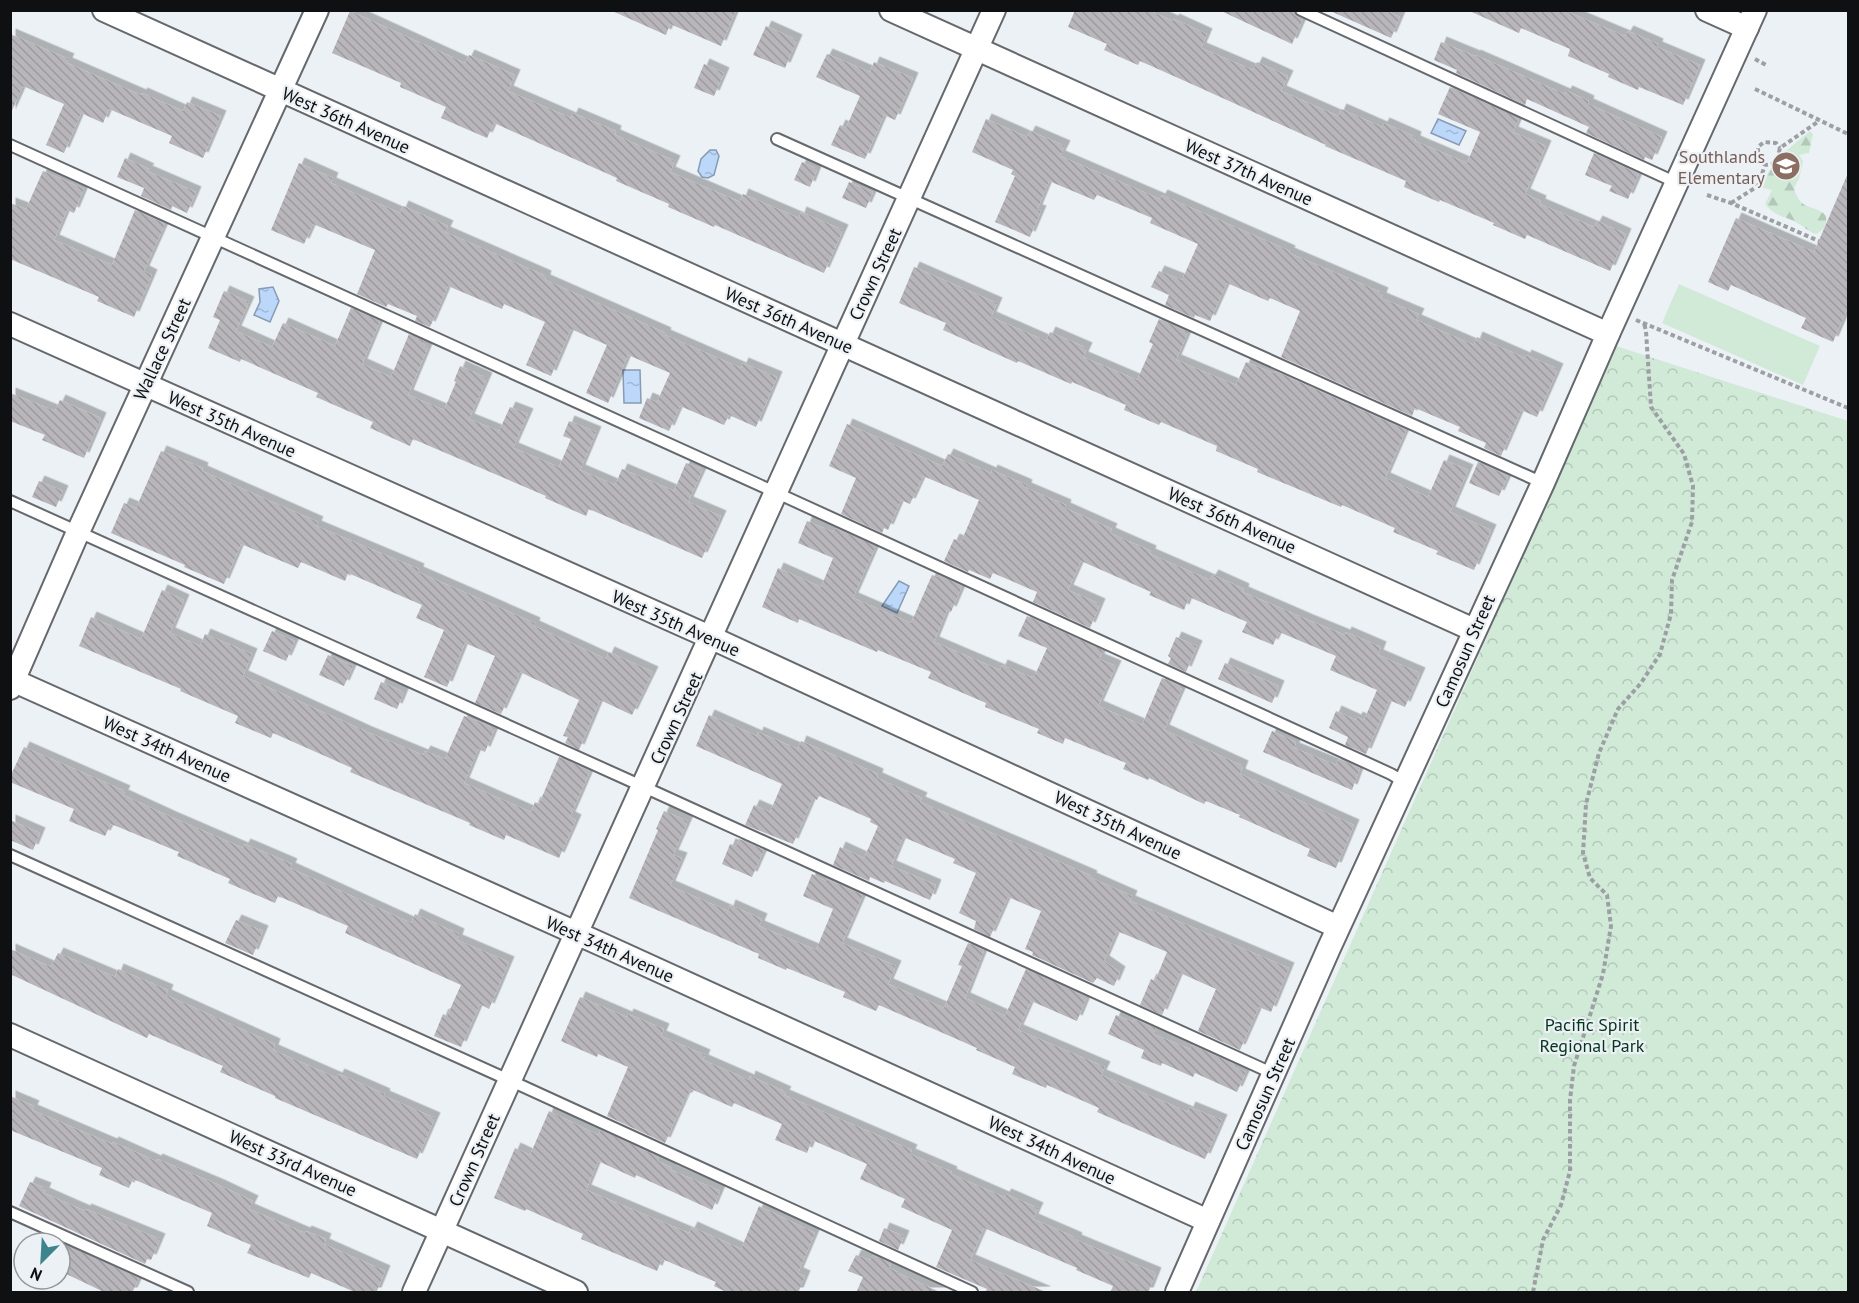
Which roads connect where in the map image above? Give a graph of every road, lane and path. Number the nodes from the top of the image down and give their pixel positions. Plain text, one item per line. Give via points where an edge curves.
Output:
1 (104, 10) edge
2 (316, 10) edge
3 (891, 10) edge
4 (994, 10) edge
5 (1301, 10) edge
6 (1707, 10) edge
7 (1751, 19) edge
8 (976, 49) junction
9 (1755, 89) dead end
10 (281, 91) junction
11 (1819, 121) junction
12 (1848, 134) edge
13 (777, 139) dead end
14 (10, 145) edge
15 (1780, 148) junction
16 (1766, 165) junction
17 (1677, 183) junction
18 (1707, 195) dead end
19 (910, 198) junction
20 (1731, 203) junction
21 (214, 237) junction
22 (1818, 241) dead end
23 (1618, 313) junction
24 (1644, 323) junction
25 (10, 324) edge
26 (1608, 334) junction
27 (843, 344) junction
28 (146, 385) junction
29 (1848, 408) edge
30 (1543, 483) junction
31 (777, 493) junction
32 (10, 501) edge
33 (78, 532) junction
34 (1474, 630) junction
35 (712, 638) junction
36 (12, 682) edge
37 (1406, 783) junction
38 (644, 787) junction
39 (10, 855) edge
40 (1338, 927) junction
41 (577, 934) junction
42 (10, 1035) edge
43 (1275, 1074) junction
44 (509, 1080) junction
45 (10, 1212) edge
46 (1208, 1221) junction
47 (442, 1231) junction
48 (188, 1293) edge
49 (414, 1293) edge
50 (576, 1293) edge
51 (972, 1293) edge
52 (1177, 1293) edge
53 (1533, 1293) edge

1 - 10 street, West 36th Avenue
2 - 10 street, Wallace Street
3 - 8 street, West 37th Avenue
4 - 8 street, Crown Street
5 - 17 lane
6 - 7 street
7 - 17 street, Camosun Street
8 - 19 street, Crown Street
8 - 26 street, West 37th Avenue
9 - 11 path
10 - 21 street, Wallace Street
10 - 27 street, West 36th Avenue
11 - 12 path
11 - 15 path
13 - 19 lane
14 - 21 lane
15 - 16 path via 1773,164
15 - 16 path via 1776,143 1764,142 1758,147 1758,157
16 - 20 path via 1758,186
17 - 23 street, Camosun Street
18 - 20 path
19 - 27 street, Crown Street
19 - 30 lane
20 - 22 path
21 - 28 street, Wallace Street
21 - 31 lane
23 - 24 path
23 - 26 street, Camosun Street
24 - 29 path
24 - 53 path via 1651,407 1684,454 1694,486 1692,522 1672,579 1671,614 1660,654 1618,709 1599,753 1586,804 1583,853 1590,878 1607,895 1611,926 1603,974 1574,1065 1570,1171 1561,1205 1543,1240
25 - 28 street, West 35th Avenue
26 - 30 street, Camosun Street
27 - 31 street, Crown Street
27 - 34 street, West 36th Avenue
28 - 33 street, Wallace Street
28 - 35 street, West 35th Avenue
30 - 34 street, Camosun Street
31 - 35 street, Crown Street
31 - 37 lane
32 - 33 lane
33 - 36 street, Wallace Street
33 - 38 lane
34 - 37 street, Camosun Street
35 - 38 street, Crown Street
35 - 40 street, West 35th Avenue
36 - 41 street, West 34th Avenue
37 - 40 street, Camosun Street
38 - 41 street, Crown Street
38 - 43 lane
39 - 44 lane
40 - 43 street, Camosun Street
41 - 44 street, Crown Street
41 - 46 street, West 34th Avenue
42 - 47 street, West 33rd Avenue
43 - 46 street, Camosun Street
44 - 47 street, Crown Street
44 - 51 lane
45 - 48 lane
46 - 52 street, Camosun Street
47 - 49 street, Crown Street
47 - 50 street, West 33rd Avenue

